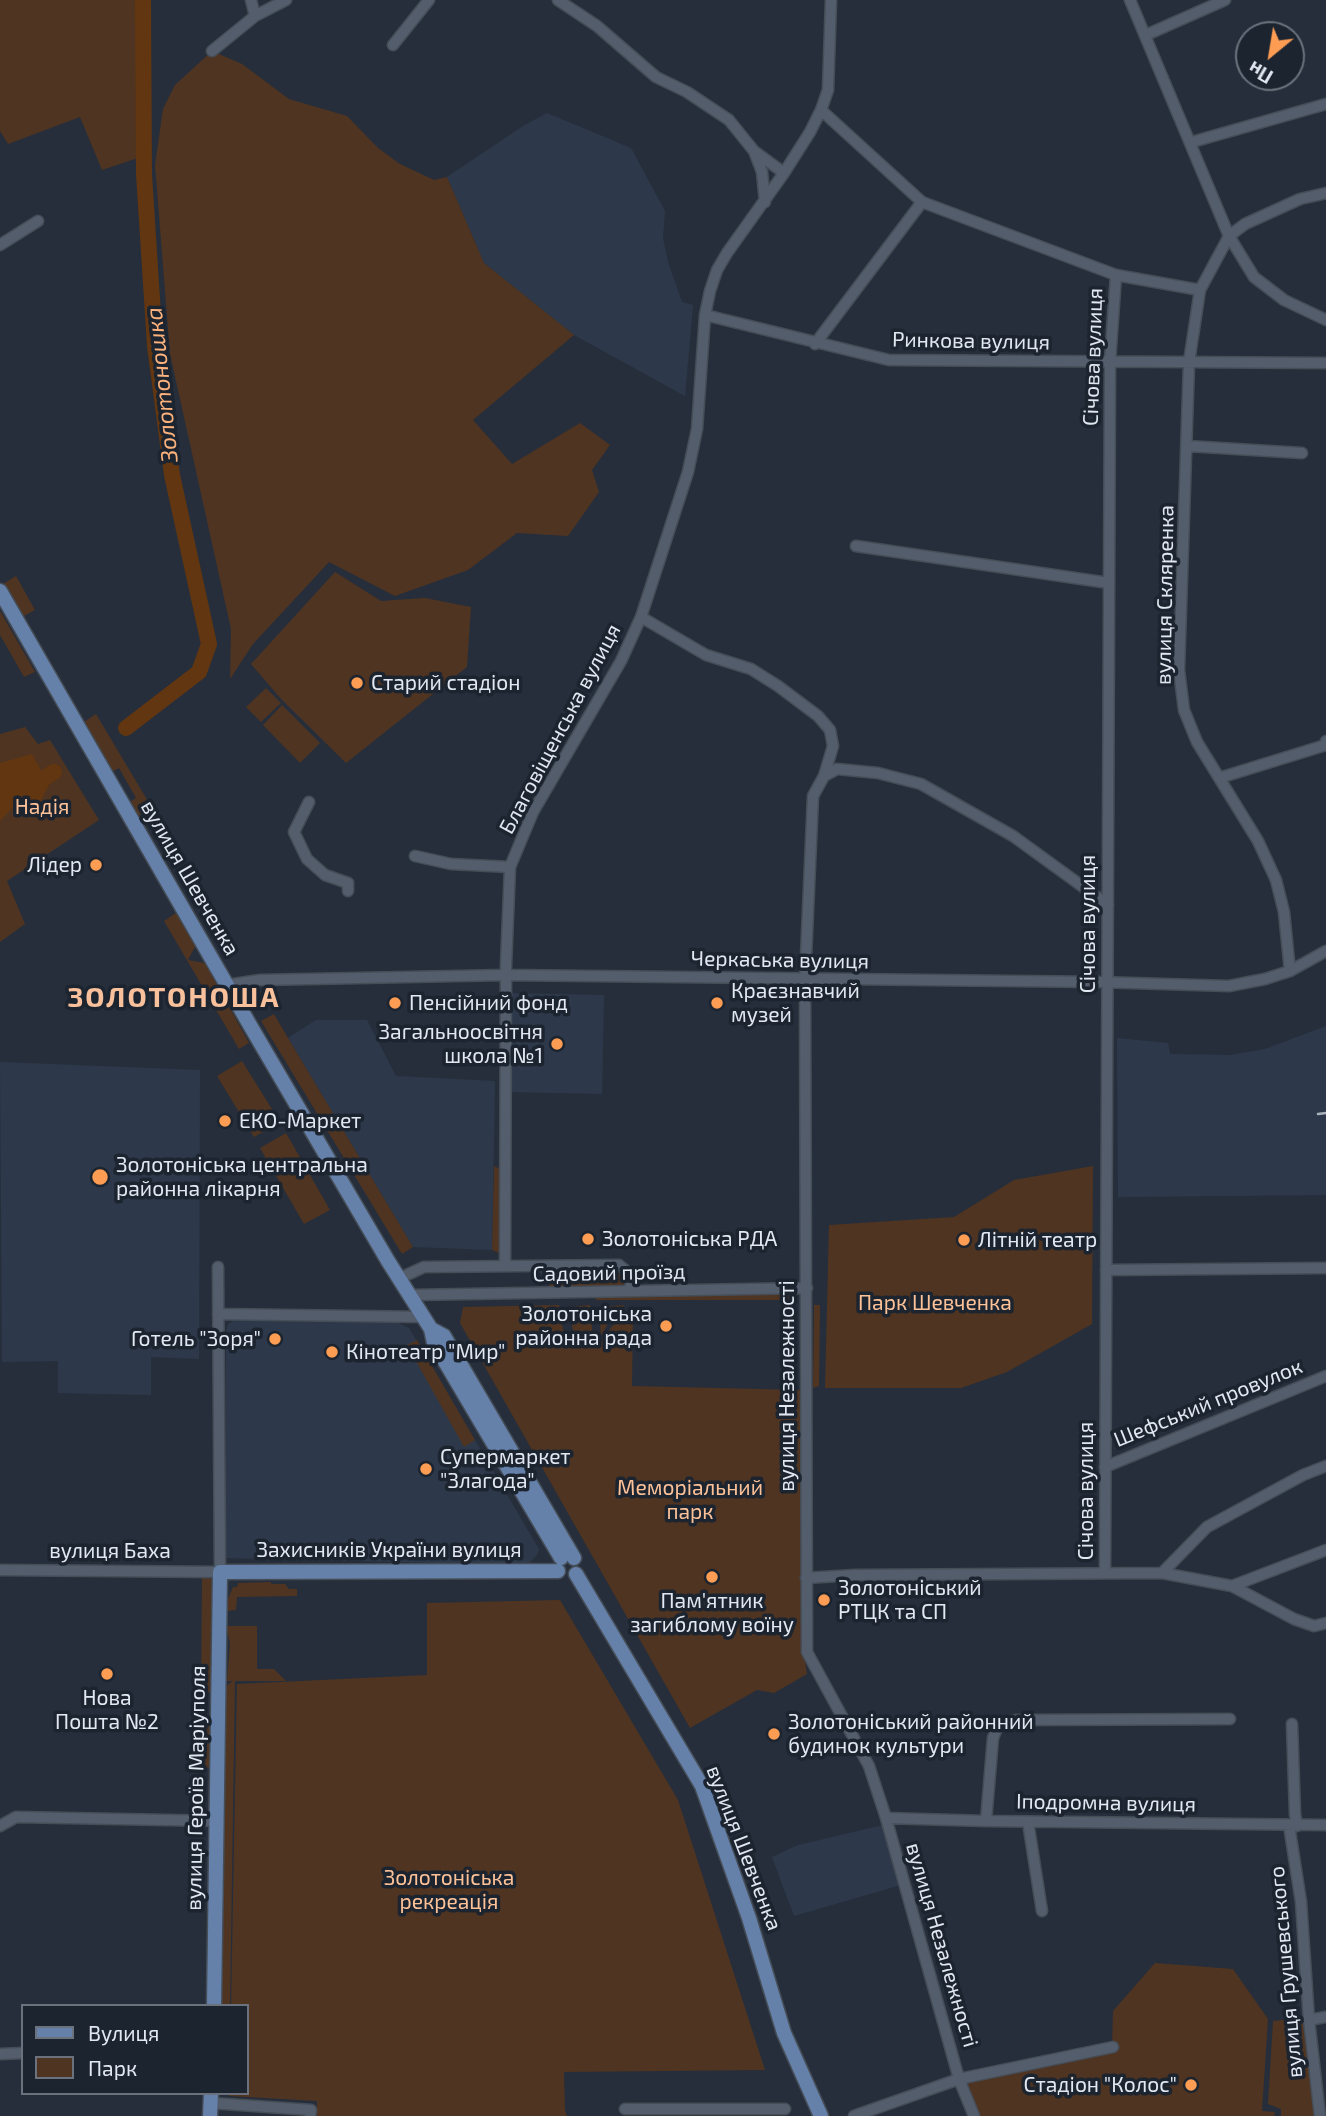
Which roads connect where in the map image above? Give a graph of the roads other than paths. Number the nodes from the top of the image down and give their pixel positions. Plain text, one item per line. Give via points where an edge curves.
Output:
1 (251, 0) edge
2 (286, 0) edge
3 (429, 0) edge
4 (558, 0) edge
5 (831, 0) edge
6 (1130, 0) edge
7 (1225, 0) edge
8 (255, 16) junction
9 (1146, 35) junction
10 (393, 45) dead end
11 (212, 51) dead end
12 (1326, 104) edge
13 (821, 110) junction
14 (1192, 142) junction
15 (754, 151) junction
16 (784, 173) junction
17 (1326, 194) edge
18 (765, 202) junction
19 (922, 202) junction
20 (38, 221) dead end
21 (1229, 236) junction
22 (0, 245) edge
23 (1116, 275) junction
24 (1200, 290) junction
25 (705, 315) junction
26 (1326, 320) edge
27 (816, 344) junction
28 (1110, 362) junction
29 (1189, 362) junction
30 (1326, 363) edge
31 (1187, 446) junction
32 (1302, 453) dead end
33 (856, 545) dead end
34 (1109, 583) junction
35 (0, 591) edge
36 (641, 617) junction
37 (1326, 741) edge
38 (824, 776) junction
39 (1219, 778) junction
40 (309, 802) dead end
41 (415, 856) dead end
42 (510, 867) junction
43 (348, 891) dead end
44 (1108, 905) junction
45 (1326, 951) edge
46 (1290, 971) junction
47 (506, 975) junction
48 (805, 980) junction
49 (1107, 983) junction
50 (227, 985) junction
51 (505, 1266) junction
52 (218, 1267) dead end
53 (1326, 1268) edge
54 (1106, 1270) junction
55 (400, 1278) junction
56 (807, 1288) junction
57 (631, 1292) junction
58 (411, 1296) junction
59 (218, 1314) junction
60 (427, 1323) junction
61 (1326, 1376) edge
62 (1326, 1466) edge
63 (1105, 1467) junction
64 (1326, 1550) edge
65 (565, 1562) junction
66 (0, 1570) edge
67 (220, 1572) junction
68 (1105, 1573) junction
69 (1162, 1573) junction
70 (576, 1574) joint
71 (806, 1578) junction
72 (1232, 1586) junction
73 (1326, 1623) edge
74 (1230, 1720) dead end
75 (1292, 1724) dead end
76 (0, 1817) edge
77 (16, 1817) junction
78 (886, 1818) junction
79 (218, 1821) junction
80 (986, 1821) junction
81 (1028, 1822) junction
82 (1293, 1825) junction
83 (1326, 1825) edge
84 (0, 1826) edge
85 (1042, 1911) dead end
86 (214, 2004) edge
87 (1326, 2017) edge
88 (1309, 2020) junction
89 (1113, 2047) dead end
90 (21, 2053) edge
91 (0, 2054) edge
92 (959, 2079) junction
93 (210, 2104) edge
94 (625, 2109) dead end
95 (785, 2109) dead end
96 (310, 2116) edge
97 (821, 2116) edge
98 (853, 2116) edge
99 (974, 2116) edge
100 (1320, 2116) edge

1 - 8 street
2 - 8 street
3 - 10 street
4 - 15 street via 597,26 656,77 729,120
5 - 13 street, Благовіщенська вулиця via 828,90
6 - 9 street
7 - 9 street
8 - 11 street
9 - 14 street
12 - 14 street
13 - 16 street, Благовіщенська вулиця
13 - 19 street
14 - 21 street
15 - 16 street
15 - 18 street
16 - 18 street, Благовіщенська вулиця
17 - 21 street via 1300,199
18 - 25 street, Благовіщенська вулиця via 717,270
19 - 23 street
19 - 27 street
20 - 22 street
21 - 24 street, вулиця Скляренка
21 - 26 street via 1254,277 1284,300
23 - 24 street
23 - 28 street, Січова вулиця
24 - 29 street, вулиця Скляренка
25 - 27 street, Ринкова вулиця
25 - 36 street, Благовіщенська вулиця via 697,429 688,472
27 - 28 street, Ринкова вулиця via 889,360
28 - 29 street, Ринкова вулиця
28 - 34 street, Січова вулиця
29 - 30 street, Ринкова вулиця
29 - 31 street, вулиця Скляренка
31 - 32 street
31 - 39 street, вулиця Скляренка via 1179,670 1184,710
33 - 34 street
34 - 44 street, Січова вулиця
35 - 50 main road, вулиця Шевченка
36 - 38 street, вулиця Незалежності via 706,655 751,669 818,716 830,730 834,746
36 - 42 street, Благовіщенська вулиця via 621,661 531,816
37 - 39 street via 1326,745
38 - 44 street via 837,769 921,784 1013,836
38 - 48 street, вулиця Незалежності via 813,796
39 - 46 street, вулиця Скляренка via 1276,880
40 - 43 street via 294,832 307,859 325,875 348,883
41 - 42 street via 452,864
42 - 47 street, Благовіщенська вулиця
44 - 49 street, Січова вулиця
45 - 46 street, Черкаська вулиця
46 - 49 street, Черкаська вулиця via 1229,986
47 - 48 street, Черкаська вулиця
47 - 50 street, Черкаська вулиця via 260,980
47 - 51 street, Благовіщенська вулиця
48 - 49 street, Черкаська вулиця
48 - 56 street, вулиця Незалежності
49 - 54 street, Січова вулиця
50 - 55 main road, вулиця Шевченка
51 - 55 street via 424,1267
51 - 57 street via 619,1265 630,1274
52 - 59 street
53 - 54 street
54 - 63 street, Січова вулиця
55 - 58 main road, вулиця Шевченка
56 - 57 street, Садовий проїзд
56 - 71 street, вулиця Незалежності
57 - 58 street, Садовий проїзд
58 - 60 main road, вулиця Шевченка
59 - 60 street
59 - 67 street
60 - 65 main road, вулиця Шевченка via 444,1336
61 - 63 street, Шефський провулок
62 - 69 street via 1207,1527
63 - 68 street, Січова вулиця
64 - 72 street
65 - 67 main road, Захисників України вулиця
65 - 70 main road, Захисників України вулиця via 566,1577
66 - 67 street, вулиця Баха
67 - 79 main road, вулиця Героїв Маріуполя
68 - 69 street
68 - 71 street
69 - 72 street
70 - 97 main road, вулиця Шевченка via 702,1786 784,2033
71 - 78 street, вулиця Незалежності via 807,1652 869,1766
72 - 73 street via 1294,1619 1314,1626
74 - 80 street via 999,1723 993,1738
75 - 82 street, вулиця Грушевського
76 - 77 street
77 - 79 street
77 - 84 street
78 - 80 street, Іподромна вулиця
78 - 92 street, вулиця Незалежності
79 - 86 main road, вулиця Героїв Маріуполя
80 - 81 street, Іподромна вулиця
81 - 82 street, Іподромна вулиця
81 - 85 street
82 - 83 street, Іподромна вулиця
82 - 88 street, вулиця Грушевського
87 - 88 street
88 - 100 street, вулиця Грушевського
89 - 92 street
90 - 91 street
92 - 98 street
92 - 99 street, вулиця Незалежності
93 - 96 street via 311,2110
94 - 95 street

